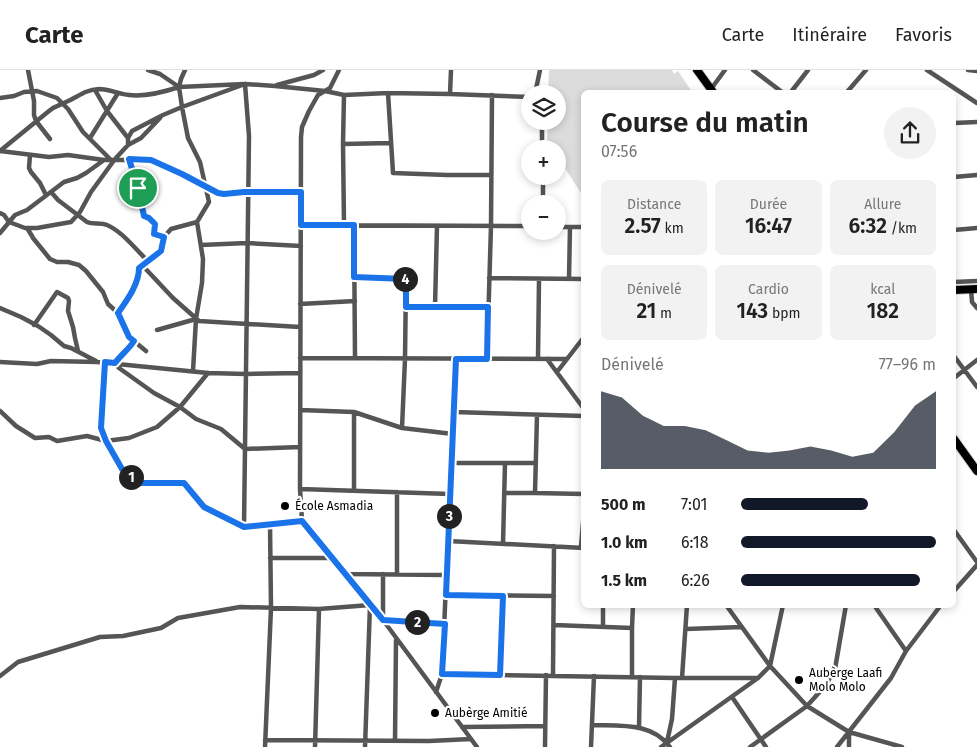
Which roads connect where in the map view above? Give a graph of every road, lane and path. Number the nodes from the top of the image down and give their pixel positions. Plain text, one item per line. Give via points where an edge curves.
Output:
1 (28, 70) edge
2 (148, 70) edge
3 (185, 70) edge
4 (323, 70) edge
5 (340, 70) edge
6 (451, 70) edge
7 (540, 70) edge
8 (698, 70) edge
9 (725, 70) edge
10 (753, 70) edge
11 (808, 70) edge
12 (866, 70) edge
13 (927, 70) edge
14 (968, 70) edge
15 (977, 71) edge
16 (245, 84) junction
17 (537, 85) edge
18 (179, 86) junction
19 (275, 86) junction
20 (95, 90) junction
21 (711, 90) edge
22 (713, 90) edge
23 (779, 90) edge
24 (793, 90) edge
25 (849, 90) edge
26 (33, 91) junction
27 (325, 91) junction
28 (118, 93) junction
29 (388, 93) junction
30 (450, 94) junction
31 (344, 95) junction
32 (492, 95) junction
33 (521, 97) edge
34 (0, 98) edge
35 (64, 103) junction
36 (977, 103) edge
37 (182, 107) junction
38 (107, 111) junction
39 (163, 115) junction
40 (36, 121) junction
41 (977, 122) edge
42 (956, 123) edge
43 (90, 138) junction
44 (128, 138) junction
45 (50, 139) dead end
46 (391, 143) junction
47 (343, 144) junction
48 (128, 145) junction
49 (30, 155) junction
50 (129, 159) junction
51 (104, 160) junction
52 (113, 160) junction
53 (491, 175) junction
54 (977, 175) edge
55 (956, 177) edge
56 (205, 188) junction
57 (51, 192) junction
58 (248, 192) junction
59 (301, 192) junction
60 (46, 195) junction
61 (0, 213) edge
62 (78, 215) junction
63 (9, 222) junction
64 (197, 222) junction
65 (301, 225) junction
66 (344, 225) junction
67 (354, 225) junction
68 (437, 226) junction
69 (491, 226) junction
70 (521, 226) edge
71 (566, 227) edge
72 (570, 227) junction
73 (581, 227) edge
74 (26, 228) junction
75 (977, 228) edge
76 (956, 230) edge
77 (0, 233) edge
78 (164, 237) junction
79 (247, 243) junction
80 (200, 244) junction
81 (301, 246) junction
82 (147, 260) junction
83 (142, 265) junction
84 (354, 277) junction
85 (489, 278) junction
86 (540, 279) junction
87 (569, 279) junction
88 (581, 279) edge
89 (977, 281) edge
90 (956, 282) edge
91 (974, 289) edge
92 (956, 290) edge
93 (354, 301) junction
94 (300, 304) junction
95 (406, 307) junction
96 (435, 307) junction
97 (488, 307) junction
98 (0, 308) edge
99 (977, 308) edge
100 (118, 313) junction
101 (196, 319) junction
102 (34, 324) junction
103 (246, 324) junction
104 (300, 327) junction
105 (157, 330) dead end
106 (134, 341) junction
107 (581, 341) edge
108 (146, 351) dead end
109 (78, 352) junction
110 (300, 358) junction
111 (355, 358) junction
112 (405, 359) junction
113 (456, 359) junction
114 (487, 359) junction
115 (538, 359) junction
116 (547, 359) junction
117 (956, 359) edge
118 (566, 360) junction
119 (977, 360) edge
120 (0, 362) edge
121 (97, 362) junction
122 (105, 362) junction
123 (115, 363) junction
124 (964, 370) junction
125 (193, 371) junction
126 (208, 372) junction
127 (557, 372) junction
128 (300, 373) junction
129 (246, 374) junction
130 (956, 376) edge
131 (977, 387) edge
132 (581, 405) edge
133 (180, 407) junction
134 (300, 410) junction
135 (0, 411) edge
136 (354, 412) junction
137 (454, 412) junction
138 (537, 414) junction
139 (581, 416) edge
140 (402, 428) junction
141 (453, 434) junction
142 (106, 441) junction
143 (956, 442) edge
144 (300, 447) junction
145 (245, 449) junction
146 (452, 463) junction
147 (505, 463) junction
148 (536, 463) junction
149 (977, 471) edge
150 (300, 488) junction
151 (354, 490) junction
152 (397, 492) junction
153 (535, 492) junction
154 (504, 493) junction
155 (450, 494) junction
156 (581, 494) edge
157 (302, 521) junction
158 (270, 524) junction
159 (244, 527) junction
160 (956, 533) edge
161 (448, 541) junction
162 (503, 544) junction
163 (554, 546) junction
164 (581, 547) edge
165 (270, 558) junction
166 (331, 558) junction
167 (977, 563) edge
168 (344, 574) junction
169 (383, 574) junction
170 (397, 574) junction
171 (447, 575) junction
172 (956, 589) edge
173 (446, 595) junction
174 (503, 596) junction
175 (554, 596) junction
176 (370, 605) junction
177 (271, 608) junction
178 (603, 608) edge
179 (633, 608) edge
180 (688, 608) edge
181 (728, 608) edge
182 (782, 608) edge
183 (845, 608) edge
184 (876, 608) edge
185 (938, 608) edge
186 (320, 609) junction
187 (383, 620) junction
188 (445, 624) junction
189 (554, 625) junction
190 (603, 627) junction
191 (742, 627) junction
192 (632, 628) junction
193 (686, 629) junction
194 (396, 639) junction
195 (906, 651) junction
196 (770, 666) junction
197 (442, 674) junction
198 (500, 675) junction
199 (0, 676) edge
200 (546, 676) junction
201 (554, 676) junction
202 (594, 676) junction
203 (632, 677) junction
204 (640, 677) junction
205 (675, 678) junction
206 (682, 678) junction
207 (758, 678) junction
208 (436, 692) junction
209 (732, 697) junction
210 (808, 706) junction
211 (592, 725) junction
212 (462, 726) junction
213 (544, 726) junction
214 (639, 727) junction
215 (849, 732) junction
216 (761, 739) junction
217 (265, 740) junction
218 (471, 740) junction
219 (315, 741) junction
220 (395, 741) junction
221 (365, 744) edge
222 (429, 744) edge
223 (669, 745) edge
224 (265, 747) edge
225 (315, 747) edge
226 (477, 747) edge
227 (545, 747) edge
228 (592, 747) edge
229 (660, 747) edge
230 (750, 747) edge
231 (766, 747) edge
232 (837, 747) edge
233 (849, 747) edge
234 (901, 747) edge

1 - 26 street
2 - 18 street
3 - 18 street
4 - 19 street
5 - 27 street
6 - 30 street
7 - 17 street
8 - 21 main road
9 - 22 street
10 - 23 street
11 - 24 street
12 - 25 street
13 - 36 street
14 - 15 street
16 - 18 street
16 - 19 street
16 - 37 street
16 - 58 street
18 - 28 street via 152,94 131,96
18 - 37 street
19 - 27 street
20 - 28 street
20 - 35 street
20 - 38 street
26 - 34 street
26 - 35 street via 48,94
26 - 40 street
27 - 31 street
27 - 59 street via 318,95 302,127
28 - 38 street
29 - 30 street
29 - 31 street
29 - 46 street
30 - 32 street
31 - 47 street
32 - 33 street
32 - 53 street
35 - 40 street
35 - 43 street
37 - 39 street
37 - 56 street via 188,138 200,162
38 - 43 street
38 - 44 street
39 - 44 street via 132,131
39 - 48 street via 141,138
40 - 45 street
40 - 49 street via 0,151
41 - 42 street
43 - 52 street
44 - 48 street
46 - 47 street
46 - 53 street via 393,173
47 - 66 street
48 - 52 street
49 - 51 street via 68,155
49 - 60 street via 29,168
50 - 52 street
50 - 56 street via 151,160
50 - 78 street via 144,216 155,224 154,234
51 - 52 street
51 - 57 street
52 - 62 street
53 - 69 street
54 - 55 street
56 - 58 street via 218,193
56 - 64 street via 209,202
57 - 60 street
57 - 62 street
58 - 59 street
58 - 79 street
59 - 65 street
60 - 63 street
61 - 63 street
62 - 74 street via 71,222
62 - 82 street via 92,224 104,224 114,229
63 - 74 street
63 - 77 street
64 - 78 street via 171,229
64 - 80 street
65 - 66 street
65 - 81 street
66 - 67 street
67 - 68 street
67 - 84 street
68 - 69 street
68 - 96 street
69 - 70 street
69 - 85 street
71 - 72 street
72 - 73 street
72 - 87 street
74 - 100 street via 50,259 79,265 86,271
75 - 76 street
78 - 82 street via 161,251
79 - 80 street
79 - 81 street
79 - 103 street
80 - 101 street via 202,283
81 - 94 street
82 - 83 street
83 - 100 street
83 - 101 street
84 - 93 street
84 - 95 street via 406,279
85 - 86 street
85 - 97 street
86 - 87 street
86 - 115 street
87 - 88 street
89 - 90 street
91 - 92 main road
91 - 99 street via 972,302
93 - 94 street
93 - 111 street
94 - 104 street
95 - 96 street
95 - 112 street
96 - 97 street
97 - 114 street
98 - 102 street
100 - 106 street
101 - 103 street
101 - 105 street
101 - 125 street
102 - 109 street
102 - 109 street via 57,292 65,296
103 - 104 street
103 - 129 street
104 - 110 street
106 - 108 street
106 - 123 street
107 - 118 street
109 - 121 street
110 - 111 street
110 - 128 street
111 - 112 street
112 - 113 street
112 - 140 street
113 - 114 street
113 - 137 street
114 - 115 street
115 - 116 street
116 - 118 street
116 - 127 street
117 - 124 street
118 - 127 street
119 - 124 street
120 - 121 street
121 - 122 street
122 - 123 street
122 - 142 street via 101,428
123 - 125 street
123 - 133 street via 154,393
124 - 130 street
124 - 131 street
125 - 126 street
126 - 129 street
126 - 133 street
127 - 132 street
128 - 129 street
128 - 134 street
129 - 145 street
133 - 142 street via 157,427 129,438
133 - 145 street via 196,419 221,430
134 - 136 street
134 - 144 street
135 - 142 street via 35,438 49,437 57,441 88,436
136 - 140 street
136 - 151 street
137 - 138 street
137 - 141 street
138 - 139 street
138 - 148 street
140 - 141 street
141 - 146 street
142 - 159 street via 122,469 138,483 184,483 204,507
143 - 149 main road
144 - 145 street
144 - 150 street
145 - 159 street
146 - 147 street
146 - 155 street
147 - 148 street
147 - 154 street
148 - 153 street
150 - 151 street
150 - 157 street
151 - 152 street
152 - 155 street
152 - 170 street
153 - 154 street
153 - 156 street
154 - 162 street
155 - 161 street
157 - 158 street
157 - 166 street
158 - 159 street
158 - 165 street
160 - 167 street
161 - 162 street
161 - 171 street
162 - 163 street
163 - 164 street
163 - 175 street
165 - 166 street
165 - 177 street
166 - 168 street
167 - 172 street
168 - 169 street
168 - 176 street
169 - 170 street
169 - 187 street
170 - 171 street
171 - 173 street
173 - 174 street
173 - 188 street
174 - 175 street
174 - 198 street
175 - 189 street
176 - 186 street
176 - 187 street
176 - 221 street
177 - 186 street
177 - 199 street via 240,607 178,618 161,628 124,636 100,637 18,662
177 - 217 street
178 - 190 street
179 - 192 street
180 - 193 street
181 - 191 street
182 - 196 street
183 - 210 street via 835,670
184 - 195 street
185 - 195 street
186 - 219 street
187 - 188 street
187 - 194 street
188 - 197 street
189 - 190 street
189 - 201 street
190 - 192 street
191 - 193 street
191 - 196 street
192 - 203 street
193 - 206 street
194 - 208 street
194 - 220 street
195 - 215 street via 891,678
196 - 207 street
196 - 210 street
197 - 198 street
197 - 208 street
198 - 200 street
200 - 201 street
200 - 213 street
201 - 202 street
202 - 203 street
202 - 211 street
203 - 204 street
204 - 205 street
204 - 214 street
205 - 206 street
205 - 223 street
206 - 207 street
207 - 209 street
208 - 212 street
209 - 216 street
209 - 223 street
210 - 215 street
210 - 216 street
211 - 214 street
211 - 228 street
212 - 213 street
212 - 218 street
213 - 227 street
214 - 223 street via 653,732
215 - 232 street
215 - 233 street
215 - 234 street
216 - 230 street
216 - 231 street
217 - 219 street
217 - 224 street
218 - 222 street
218 - 226 street
219 - 221 street
219 - 225 street
220 - 221 street
220 - 222 street
223 - 229 street

